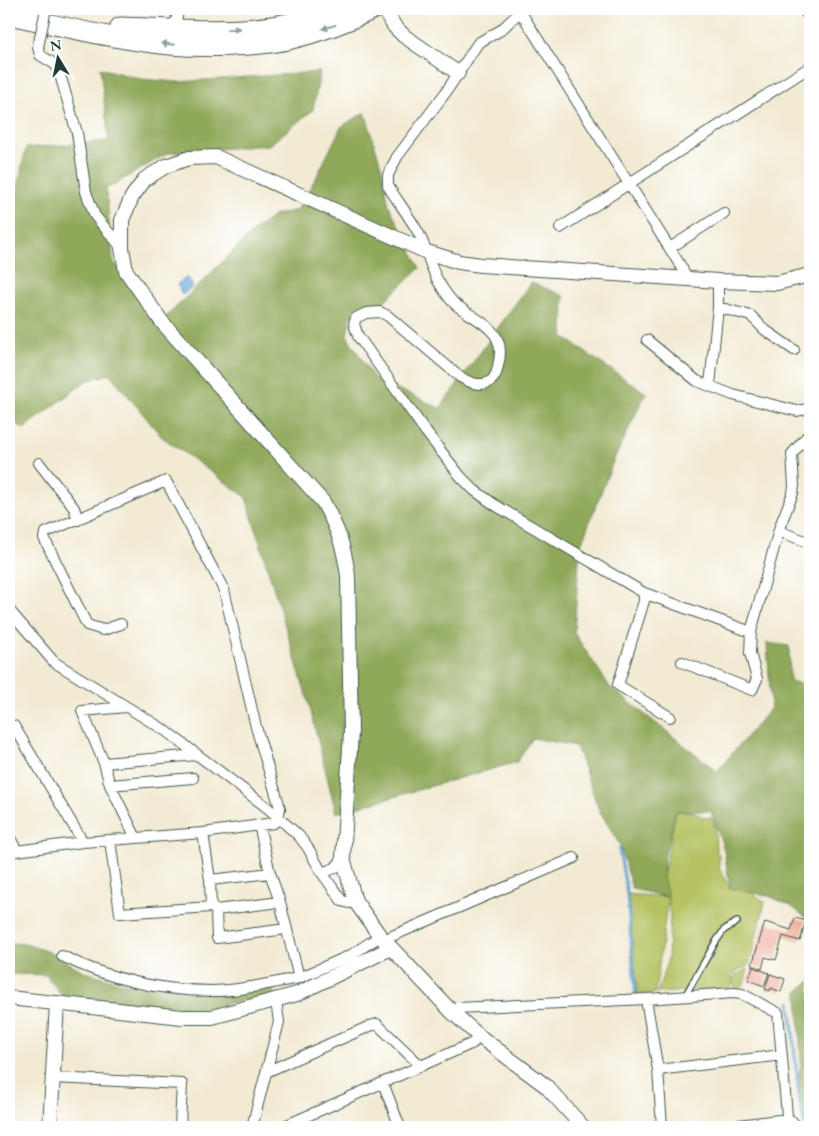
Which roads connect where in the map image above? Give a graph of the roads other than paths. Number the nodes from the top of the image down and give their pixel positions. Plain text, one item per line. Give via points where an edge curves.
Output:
1 (9, 9) edge
2 (46, 9) edge
3 (178, 9) edge
4 (334, 9) edge
5 (374, 9) edge
6 (383, 9) edge
7 (522, 10) edge
8 (9, 15) edge
9 (175, 29) junction
10 (810, 67) edge
11 (458, 73) junction
12 (630, 183) junction
13 (724, 213) dead end
14 (560, 228) dead end
15 (122, 248) junction
16 (670, 248) junction
17 (427, 252) junction
18 (810, 275) edge
19 (686, 279) junction
20 (718, 282) junction
21 (718, 307) junction
22 (647, 340) dead end
23 (794, 350) dead end
24 (710, 385) junction
25 (810, 408) edge
26 (810, 433) edge
27 (39, 463) dead end
28 (78, 520) junction
29 (779, 531) junction
30 (810, 543) edge
31 (644, 593) junction
32 (9, 610) edge
33 (121, 624) dead end
34 (751, 632) junction
35 (682, 662) dead end
36 (126, 707) junction
37 (670, 717) dead end
38 (9, 727) edge
39 (198, 755) junction
40 (104, 763) junction
41 (193, 778) dead end
42 (110, 785) junction
43 (278, 818) junction
44 (259, 825) junction
45 (203, 832) junction
46 (9, 836) edge
47 (136, 838) junction
48 (110, 840) junction
49 (83, 842) junction
50 (13, 852) edge
51 (343, 858) junction
52 (574, 858) dead end
53 (270, 872) junction
54 (322, 873) junction
55 (210, 880) junction
56 (355, 901) junction
57 (280, 902) junction
58 (214, 908) junction
59 (736, 922) dead end
60 (286, 929) junction
61 (384, 941) junction
62 (62, 956) dead end
63 (299, 978) junction
64 (685, 997) junction
65 (9, 998) edge
66 (646, 1000) junction
67 (276, 1001) junction
68 (57, 1003) junction
69 (452, 1012) junction
70 (479, 1036) junction
71 (782, 1056) junction
72 (421, 1066) junction
73 (658, 1070) junction
74 (266, 1072) junction
75 (52, 1078) junction
76 (383, 1083) junction
77 (790, 1125) edge
78 (50, 1127) edge
79 (180, 1127) edge
80 (252, 1127) edge
81 (282, 1127) edge
82 (400, 1127) edge
83 (583, 1127) edge
84 (662, 1127) edge
85 (722, 1127) edge

1 - 9 highway via 70,22
2 - 15 street, bridge via 38,47 40,55 56,65 61,78 94,216
3 - 9 street
9 -> 4 highway via 263,27 303,20
5 -> 8 highway via 288,40 216,46 170,45
6 - 11 street via 404,36
7 - 11 street via 501,30 478,43
7 - 12 street
10 - 12 street
11 - 17 street via 397,157 387,181
12 - 14 street
12 - 16 street
13 - 16 street
15 - 17 street via 122,220 132,197 145,179 166,166 189,158 216,157
15 - 51 street via 126,271 162,322 323,502 336,526 348,576 351,732
16 - 19 street
17 - 19 street via 481,265
17 - 31 street via 430,266 453,302 492,330 499,339 501,356 493,379 476,384 460,377 402,326 380,312 356,318 354,324 361,342 460,477 474,490
18 - 20 street via 777,283
19 - 20 street
20 - 21 street
21 - 23 street via 751,316
21 - 24 street
22 - 24 street via 697,381
24 - 25 street via 733,395 797,410
26 - 29 street via 792,454 792,493
27 - 28 street via 74,508
28 - 33 street via 44,533 44,538 87,625 103,630
28 - 43 street via 166,481 224,590 256,727 280,808
29 - 30 street
29 - 34 street
31 - 34 street
31 - 37 street via 618,685
32 - 36 street via 54,662
34 - 35 street via 750,652 757,679 752,690
36 - 39 street
36 - 40 street via 82,711
38 - 49 street via 14,726
39 - 40 street
39 - 43 street
40 - 42 street
41 - 42 street
42 - 47 street
43 - 44 street via 274,823
43 - 54 street via 299,836
44 - 45 street
44 - 53 street
45 - 47 street
45 - 55 street
46 - 50 street
47 - 48 street
48 - 49 street
48 - 58 street via 120,914
49 - 50 street
51 - 54 street via 335,868
51 - 56 street
52 - 61 street
53 - 55 street
53 - 57 street
54 - 56 street via 342,901
55 - 58 street
56 - 61 street
57 - 58 street
57 - 60 street
58 - 60 street via 217,938
59 - 64 lane via 724,930 715,943
60 - 63 street
61 - 63 street
61 - 67 street via 322,983
61 - 69 street
62 - 63 street via 110,976 171,989 214,991
64 - 66 street
64 - 71 street via 742,994 773,1009 778,1013
65 - 68 street
66 - 69 street via 457,1008
66 - 73 street
67 - 68 street via 205,1017
67 - 74 street via 279,1022
68 - 75 street
69 - 70 street
70 - 72 street via 472,1043
70 - 83 street via 546,1086
71 - 73 street
71 - 77 street
72 - 74 street via 377,1024
72 - 76 street
73 - 84 street
74 - 80 street
75 - 78 street
75 - 79 street via 182,1084
76 - 81 street
76 - 82 street
77 - 85 street

